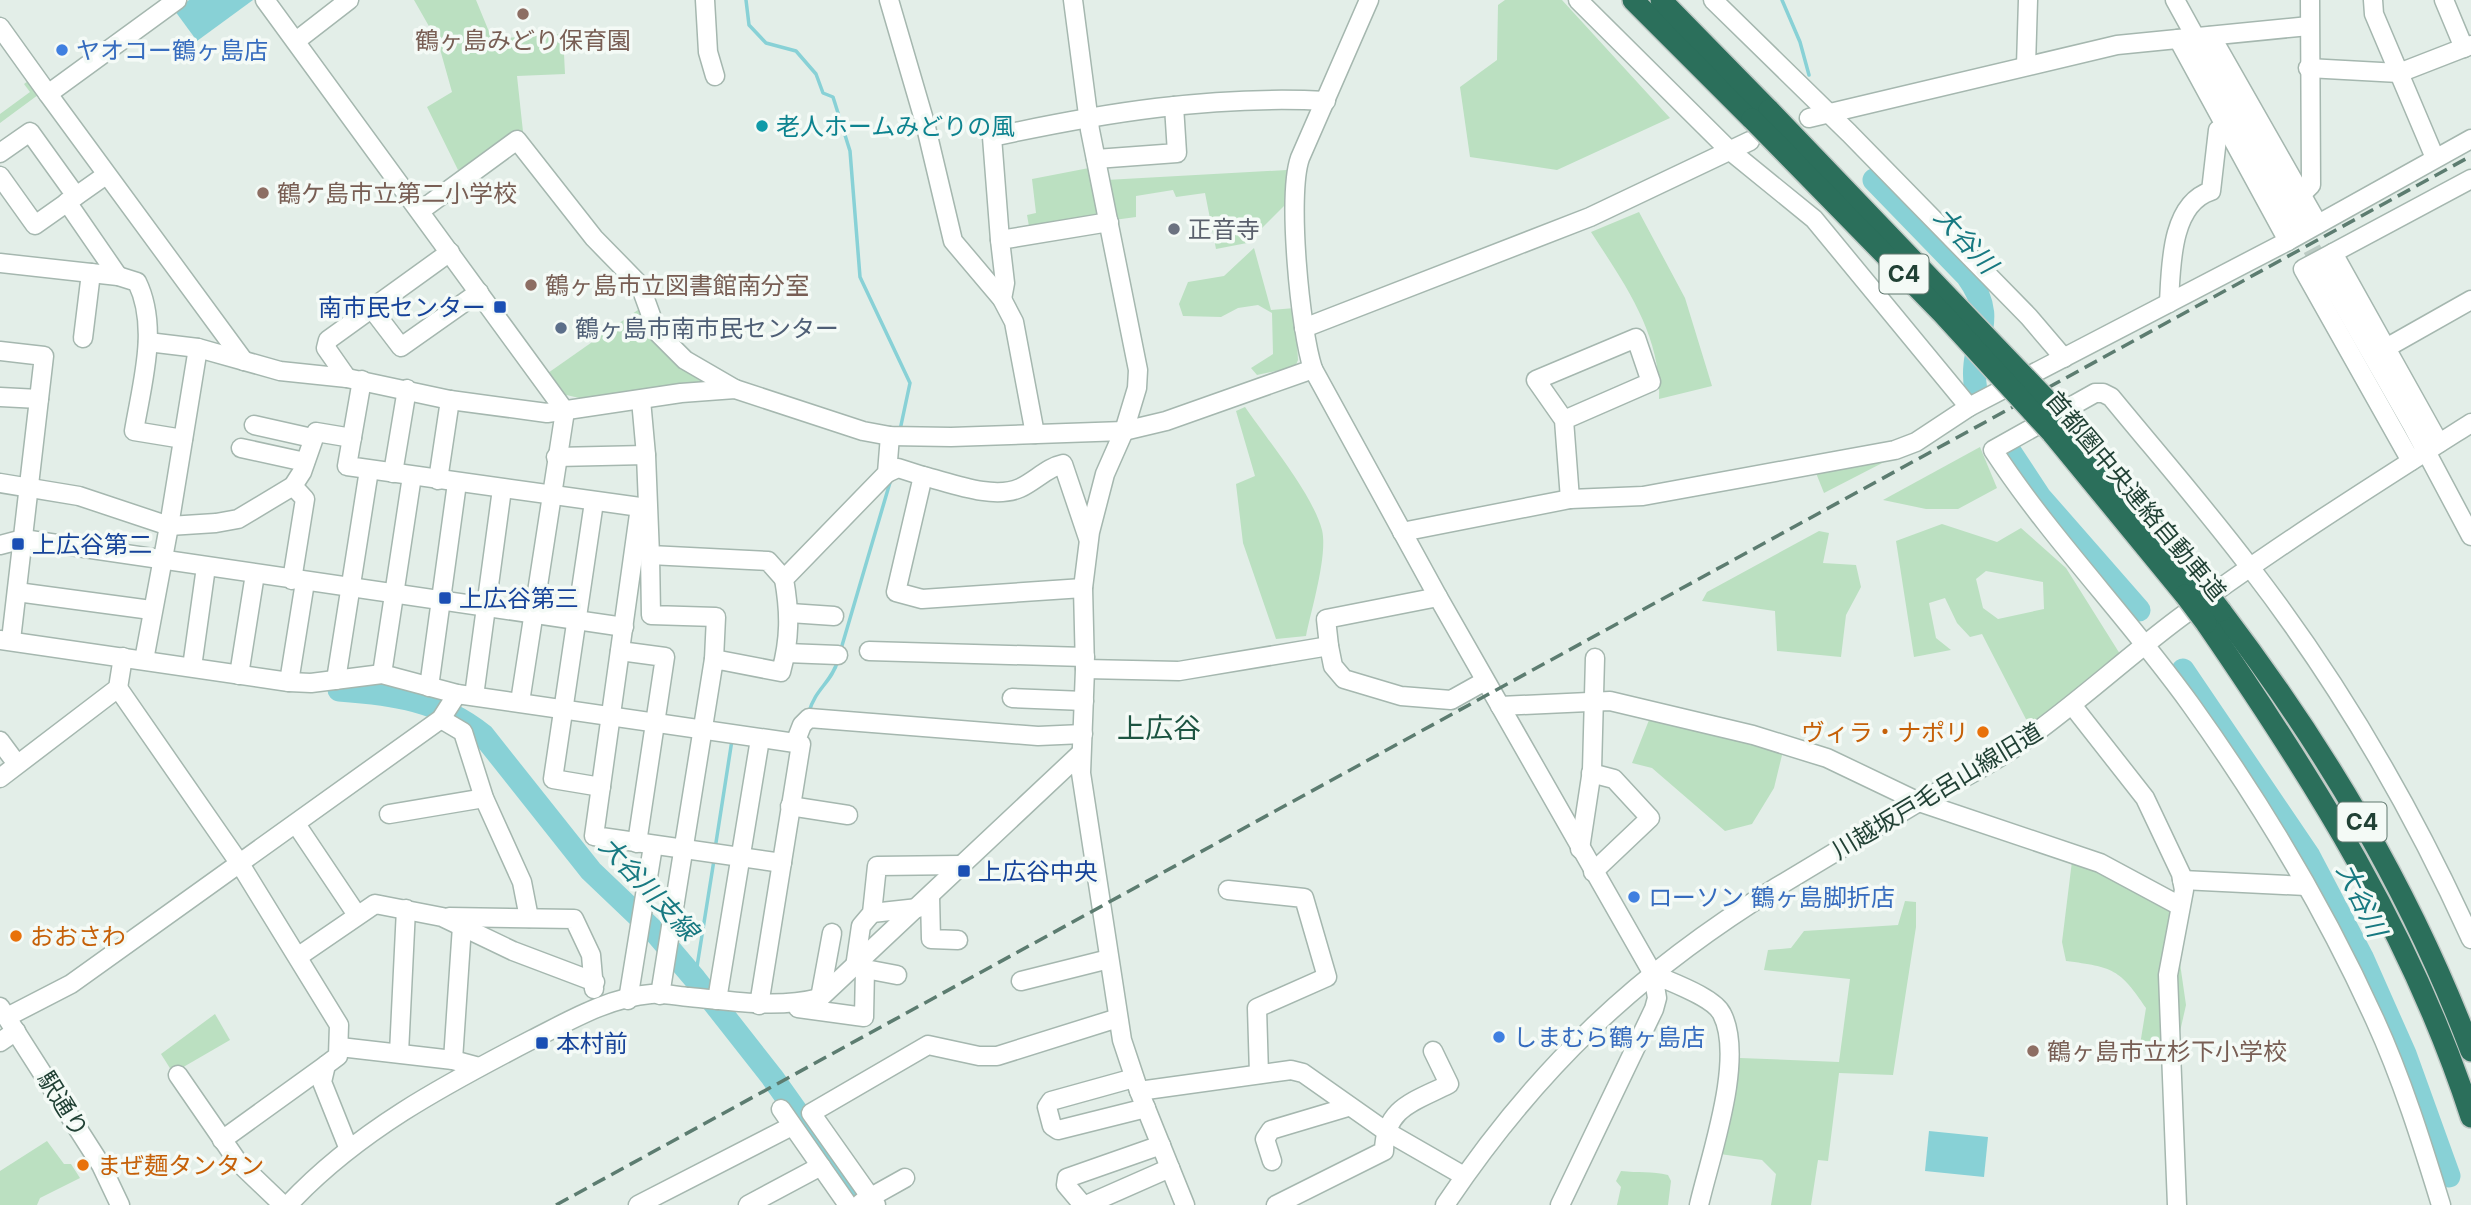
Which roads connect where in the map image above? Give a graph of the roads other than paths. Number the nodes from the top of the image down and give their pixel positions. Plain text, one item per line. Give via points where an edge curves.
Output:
1 (177, 0) edge
2 (265, 0) edge
3 (349, 0) edge
4 (705, 0) edge
5 (889, 0) edge
6 (1073, 0) edge
7 (1369, 0) edge
8 (1578, 0) edge
9 (1633, 0) edge
10 (1661, 0) edge
11 (1713, 0) edge
12 (2028, 0) edge
13 (2175, 0) edge
14 (2310, 0) edge
15 (2373, 0) edge
16 (2444, 0) edge
17 (2309, 26) junction
18 (0, 27) edge
19 (2195, 37) junction
20 (296, 41) junction
21 (2468, 46) edge
22 (2026, 65) junction
23 (2308, 68) junction
24 (2399, 73) junction
25 (715, 76) dead end
26 (48, 94) junction
27 (1326, 101) junction
28 (1174, 106) junction
29 (1828, 112) junction
30 (1760, 114) junction
31 (1088, 116) junction
32 (1810, 118) dead end
33 (2225, 126) junction
34 (2471, 139) edge
35 (1750, 141) dead end
36 (1728, 149) junction
37 (0, 153) edge
38 (1096, 159) junction
39 (2435, 159) junction
40 (106, 175) junction
41 (0, 176) edge
42 (2471, 179) edge
43 (2301, 195) junction
44 (72, 199) junction
45 (420, 211) junction
46 (1109, 222) junction
47 (2318, 224) junction
48 (2299, 225) tunnel mouth
49 (1000, 240) junction
50 (2288, 241) junction
51 (450, 252) junction
52 (2327, 260) junction
53 (0, 263) edge
54 (91, 273) junction
55 (118, 275) junction
56 (479, 292) junction
57 (1002, 299) junction
58 (2471, 300) edge
59 (2169, 303) junction
60 (372, 309) junction
61 (1304, 328) junction
62 (83, 338) dead end
63 (148, 342) junction
64 (198, 348) junction
65 (2386, 348) junction
66 (0, 351) edge
67 (2064, 358) junction
68 (244, 361) junction
69 (1313, 369) junction
70 (354, 379) junction
71 (407, 389) junction
72 (735, 389) junction
73 (0, 397) edge
74 (39, 399) junction
75 (450, 400) junction
76 (641, 400) junction
77 (1969, 407) junction
78 (565, 411) junction
79 (1564, 420) junction
80 (2471, 422) edge
81 (254, 425) dead end
82 (1124, 431) junction
83 (1035, 434) junction
84 (890, 436) junction
85 (312, 438) junction
86 (352, 438) junction
87 (183, 439) junction
88 (241, 448) dead end
89 (2425, 452) junction
90 (646, 455) junction
91 (556, 457) junction
92 (305, 462) junction
93 (369, 470) junction
94 (887, 472) junction
95 (393, 473) junction
96 (412, 476) junction
97 (923, 476) junction
98 (438, 480) junction
99 (0, 483) edge
100 (457, 483) junction
101 (293, 485) junction
102 (29, 487) junction
103 (502, 489) junction
104 (550, 495) junction
105 (1570, 499) junction
106 (594, 502) junction
107 (643, 508) junction
108 (169, 526) junction
109 (1402, 532) junction
110 (2471, 536) edge
111 (23, 539) junction
112 (1089, 542) junction
113 (0, 545) edge
114 (650, 555) junction
115 (162, 561) junction
116 (2250, 566) junction
117 (206, 567) junction
118 (255, 574) junction
119 (784, 579) junction
120 (299, 581) junction
121 (1083, 588) junction
122 (350, 589) junction
123 (17, 592) junction
124 (394, 596) junction
125 (1438, 597) junction
126 (440, 603) junction
127 (486, 608) junction
128 (151, 610) junction
129 (790, 613) junction
130 (533, 614) junction
131 (834, 616) dead end
132 (2214, 617) junction
133 (578, 621) junction
134 (624, 628) junction
135 (6, 640) edge
136 (2145, 644) junction
137 (1329, 646) junction
138 (620, 651) junction
139 (869, 651) dead end
140 (786, 653) junction
141 (838, 655) dead end
142 (123, 657) junction
143 (1595, 658) dead end
144 (714, 659) junction
145 (144, 660) junction
146 (1085, 663) junction
147 (192, 667) junction
148 (382, 674) junction
149 (239, 675) junction
150 (336, 680) junction
151 (1485, 681) junction
152 (289, 682) junction
153 (429, 687) junction
154 (118, 688) junction
155 (461, 698) junction
156 (1012, 698) dead end
157 (1084, 701) junction
158 (1593, 701) junction
159 (520, 702) junction
160 (2072, 705) junction
161 (1500, 706) junction
162 (563, 709) junction
163 (610, 715) junction
164 (441, 719) junction
165 (654, 722) junction
166 (702, 729) junction
167 (760, 739) junction
168 (0, 741) edge
169 (795, 743) junction
170 (1082, 743) junction
171 (17, 764) junction
172 (1591, 773) junction
173 (0, 778) edge
174 (601, 787) junction
175 (484, 798) junction
176 (1919, 802) junction
177 (790, 806) junction
178 (389, 814) dead end
179 (848, 815) dead end
180 (296, 824) junction
181 (645, 844) junction
182 (683, 849) junction
183 (1580, 849) junction
184 (741, 858) junction
185 (782, 863) junction
186 (240, 864) junction
187 (962, 865) junction
188 (1593, 872) junction
189 (2182, 880) junction
190 (2306, 886) junction
191 (1228, 890) dead end
192 (924, 902) junction
193 (2180, 906) junction
194 (406, 909) junction
195 (872, 913) junction
196 (357, 915) junction
197 (442, 917) junction
198 (529, 918) junction
199 (463, 926) junction
200 (832, 933) dead end
201 (2471, 939) edge
202 (958, 940) dead end
203 (299, 956) junction
204 (1109, 959) junction
205 (860, 968) junction
206 (1653, 974) junction
207 (897, 975) dead end
208 (1021, 981) dead end
209 (595, 982) junction
210 (660, 995) junction
211 (820, 998) junction
212 (628, 1000) junction
213 (717, 1000) junction
214 (767, 1005) junction
215 (593, 1010) junction
216 (8, 1018) edge
217 (1118, 1018) junction
218 (0, 1042) edge
219 (340, 1047) junction
220 (1433, 1051) dead end
221 (2471, 1051) edge
222 (400, 1053) junction
223 (453, 1060) junction
224 (326, 1065) junction
225 (479, 1067) junction
226 (1259, 1074) junction
227 (178, 1075) dead end
228 (1137, 1085) junction
229 (1349, 1107) junction
230 (1146, 1108) junction
231 (781, 1109) dead end
232 (2471, 1117) edge
233 (792, 1126) junction
234 (1384, 1130) junction
235 (222, 1140) junction
236 (1161, 1145) junction
237 (348, 1147) junction
238 (1272, 1161) dead end
239 (821, 1166) junction
240 (1170, 1168) junction
241 (1464, 1176) junction
242 (905, 1178) dead end
243 (1112, 1200) edge
244 (868, 1202) edge
245 (120, 1205) edge
246 (286, 1205) edge
247 (639, 1205) edge
248 (748, 1205) edge
249 (848, 1205) edge
250 (1084, 1205) edge
251 (1185, 1205) edge
252 (1276, 1205) edge
253 (1445, 1205) edge
254 (1560, 1205) edge
255 (1699, 1205) edge
256 (2177, 1205) edge
257 (2441, 1205) edge

1 - 26 street
2 - 20 street
3 - 20 street
4 - 25 street via 708,52
5 - 57 street via 953,241
6 - 31 street
7 - 27 street
8 - 36 street
9 - 30 highway, 首都圏中央連絡自動車道 / C4
10 - 30 highway, 首都圏中央連絡自動車道 / C4
11 - 29 street
12 - 22 street
13 - 19 street
14 - 17 street
15 - 24 street via 2374,14
16 - 21 street
17 - 19 street
17 - 23 street
18 - 26 street
19 - 22 street via 2116,45
19 - 33 street
19 - 43 street
19 - 48 street
20 - 45 street
21 - 24 street
22 - 29 street
23 - 24 street
23 - 43 street via 2311,186
24 - 39 street
26 - 40 street
27 - 28 street via 1266,98
27 - 61 street via 1300,158 1294,185
28 - 31 street
28 - 38 street via 1177,153
29 - 32 street
29 - 67 street
30 - 132 highway, 首都圏中央連絡自動車道 / C4, bridge via 1942,313 2059,427
31 - 38 street
31 - 49 street via 992,137
33 - 50 street
33 - 59 street via 2218,130 2211,191 2198,195 2182,219
34 - 39 street
35 - 36 street
36 - 61 street via 1590,218
36 - 77 street via 1814,219
37 - 44 street via 30,132
38 - 46 street
39 - 47 street
40 - 44 street
40 - 68 street
41 - 44 street via 35,225
42 - 52 street
43 - 47 street
44 - 55 street
45 - 51 street
45 - 72 street via 517,140 594,238 640,285 657,332 685,360
46 - 49 street
46 - 82 street via 1138,370
47 - 50 street
49 - 57 street via 1005,284
50 - 59 street
51 - 56 street
51 - 60 street
52 - 65 street
52 - 89 street
53 - 54 street
54 - 55 street
54 - 62 street
55 - 63 street via 136,282 143,295
56 - 60 street via 401,347
56 - 78 street
57 - 83 street via 1014,322
58 - 65 street
59 - 67 street
60 - 70 street via 328,340 326,348
61 - 69 street
63 - 64 street
63 - 87 street via 134,431
64 - 68 street
64 - 87 street
65 - 89 street
66 - 74 street via 44,356
67 - 77 street
68 - 70 street via 280,371
69 - 82 street via 1166,421
69 - 109 street
70 - 71 street
70 - 86 street
71 - 75 street
71 - 95 street
72 - 76 street
72 - 84 street
73 - 74 street
74 - 102 street
75 - 78 street via 547,413
75 - 98 street
76 - 78 street
76 - 90 street
77 - 105 street via 1916,442 1895,450 1643,496
78 - 91 street
79 - 79 street via 1536,380 1636,338 1651,382
79 - 105 street
80 - 89 street, 川越坂戸毛呂山線旧道
81 - 85 street
82 - 83 street
82 - 112 street via 1098,494
83 - 84 street
84 - 94 street
85 - 86 street via 316,432
85 - 92 street
86 - 93 street via 347,466
87 - 108 street
88 - 92 street
89 - 110 street
89 - 116 street, 川越坂戸毛呂山線旧道
90 - 91 street
90 - 107 street
91 - 104 street
92 - 101 street
93 - 95 street
93 - 122 street
94 - 97 street via 898,468
94 - 119 street
95 - 96 street
96 - 98 street
96 - 124 street
97 - 112 street via 1003,492 1063,464
97 - 121 street via 896,592 922,599
98 - 100 street
99 - 102 street
100 - 103 street
100 - 126 street
101 - 108 street via 237,519
101 - 120 street via 305,499
102 - 108 street via 79,496
102 - 111 street
103 - 104 street
103 - 127 street
104 - 106 street
104 - 130 street
105 - 109 street
106 - 107 street
106 - 133 street
107 - 114 street
107 - 134 street
108 - 115 street
109 - 125 street
111 - 113 street
111 - 115 street
111 - 123 street
112 - 121 street
114 - 119 street via 768,561
114 - 144 street via 651,615 716,617
115 - 117 street
115 - 128 street
116 - 136 street, 川越坂戸毛呂山線旧道
116 - 136 street via 2111,397 2103,393 2095,393 1993,450 2031,508
116 - 201 street via 2359,726 2445,882
117 - 118 street
117 - 147 street
118 - 120 street
118 - 149 street
119 - 129 street
120 - 122 street
120 - 152 street
121 - 146 street
122 - 124 street
122 - 150 street
123 - 128 street
123 - 135 street
124 - 126 street
124 - 148 street
125 - 137 street via 1326,619
125 - 151 street
126 - 127 street
126 - 153 street
127 - 130 street
127 - 155 street
128 - 145 street
129 - 131 street
129 - 140 street
130 - 133 street
130 - 159 street
132 - 221 highway, 首都圏中央連絡自動車道 / C4 via 2287,698 2346,793 2435,962
132 - 232 highway, 首都圏中央連絡自動車道 / C4 via 2372,886 2424,993
133 - 134 street
133 - 162 street
134 - 138 street
135 - 142 street
136 - 160 street, 川越坂戸毛呂山線旧道
136 - 190 street via 2241,780
137 - 146 street via 1179,670
137 - 151 street via 1333,666 1344,679 1401,696 1451,700
138 - 163 street
138 - 165 street via 665,657
139 - 146 street
140 - 141 street
140 - 144 street via 781,672
142 - 145 street
142 - 154 street
143 - 158 street
144 - 166 street
145 - 147 street
146 - 157 street
147 - 149 street
148 - 150 street
148 - 153 street
149 - 152 street
150 - 152 street
151 - 161 street
153 - 155 street
154 - 171 street
154 - 186 street
155 - 159 street
155 - 164 street
156 - 157 street
157 - 170 street
158 - 161 street
158 - 172 street
158 - 176 street via 1610,701 1753,735 1827,758
159 - 162 street
160 - 176 street, 川越坂戸毛呂山線旧道 via 2001,756
160 - 189 street via 2145,798
161 - 183 street
162 - 163 street
162 - 174 street via 554,779
163 - 165 street
163 - 174 street
164 - 175 street via 463,733
164 - 180 street
165 - 166 street
165 - 181 street
166 - 167 street
166 - 182 street
167 - 169 street
167 - 184 street
168 - 171 street
169 - 170 street via 809,718
169 - 177 street via 801,744
170 - 187 street
170 - 204 street via 1081,773
171 - 173 street
172 - 183 street
172 - 188 street via 1614,779 1650,818
174 - 181 street via 594,836
175 - 178 street
175 - 198 street via 522,882
176 - 193 street via 2100,863
176 - 206 street, 川越坂戸毛呂山線旧道 via 1774,890
177 - 179 street
177 - 185 street
180 - 186 street
180 - 196 street
181 - 182 street
181 - 212 street via 643,909
182 - 184 street
182 - 210 street
183 - 188 street
184 - 185 street
184 - 213 street
185 - 214 street
186 - 203 street
186 - 216 street via 71,984
187 - 192 street
187 - 195 street via 877,866
188 - 206 street
189 - 190 street
189 - 193 street
190 - 257 street via 2376,1022
191 - 226 street via 1304,898 1327,977 1256,1008
192 - 195 street
192 - 202 street via 931,939
192 - 205 street
193 - 256 street via 2168,975
194 - 196 street via 374,904
194 - 197 street
194 - 222 street
195 - 205 street via 861,926
196 - 203 street
197 - 198 street
197 - 199 street
198 - 209 street via 574,919 591,955
199 - 209 street
199 - 223 street
200 - 211 street
203 - 219 street via 339,1025
204 - 208 street
204 - 217 street
205 - 207 street
205 - 211 street
205 - 214 street via 864,1017
206 - 241 street, 川越坂戸毛呂山線旧道 via 1534,1085
206 - 254 street via 1654,1009
206 - 255 street via 1722,1012 1731,1049 1730,1076
209 - 215 street
210 - 212 street
210 - 213 street
211 - 214 street
212 - 215 street
213 - 214 street
215 - 225 street
216 - 218 street
216 - 245 street, 駅通り via 101,1165
217 - 228 street
217 - 244 street via 998,1056 928,1045 811,1113
219 - 222 street
219 - 224 street via 338,1056
220 - 234 street via 1449,1084 1396,1111
222 - 223 street
223 - 225 street
224 - 235 street
224 - 237 street via 322,1082
225 - 237 street via 410,1105
226 - 228 street
226 - 229 street via 1303,1073
227 - 235 street
228 - 230 street
228 - 230 street via 1051,1101 1047,1107 1052,1126 1058,1130
229 - 234 street
229 - 238 street via 1271,1130 1265,1139
230 - 236 street
231 - 233 street
233 - 239 street
233 - 247 street
234 - 241 street
234 - 252 street via 1384,1151
235 - 246 street via 238,1162
236 - 240 street
236 - 250 street via 1067,1178 1066,1185
237 - 246 street
239 - 248 street
239 - 249 street
240 - 243 street
240 - 251 street
241 - 253 street, 川越坂戸毛呂山線旧道
242 - 244 street
243 - 250 street

